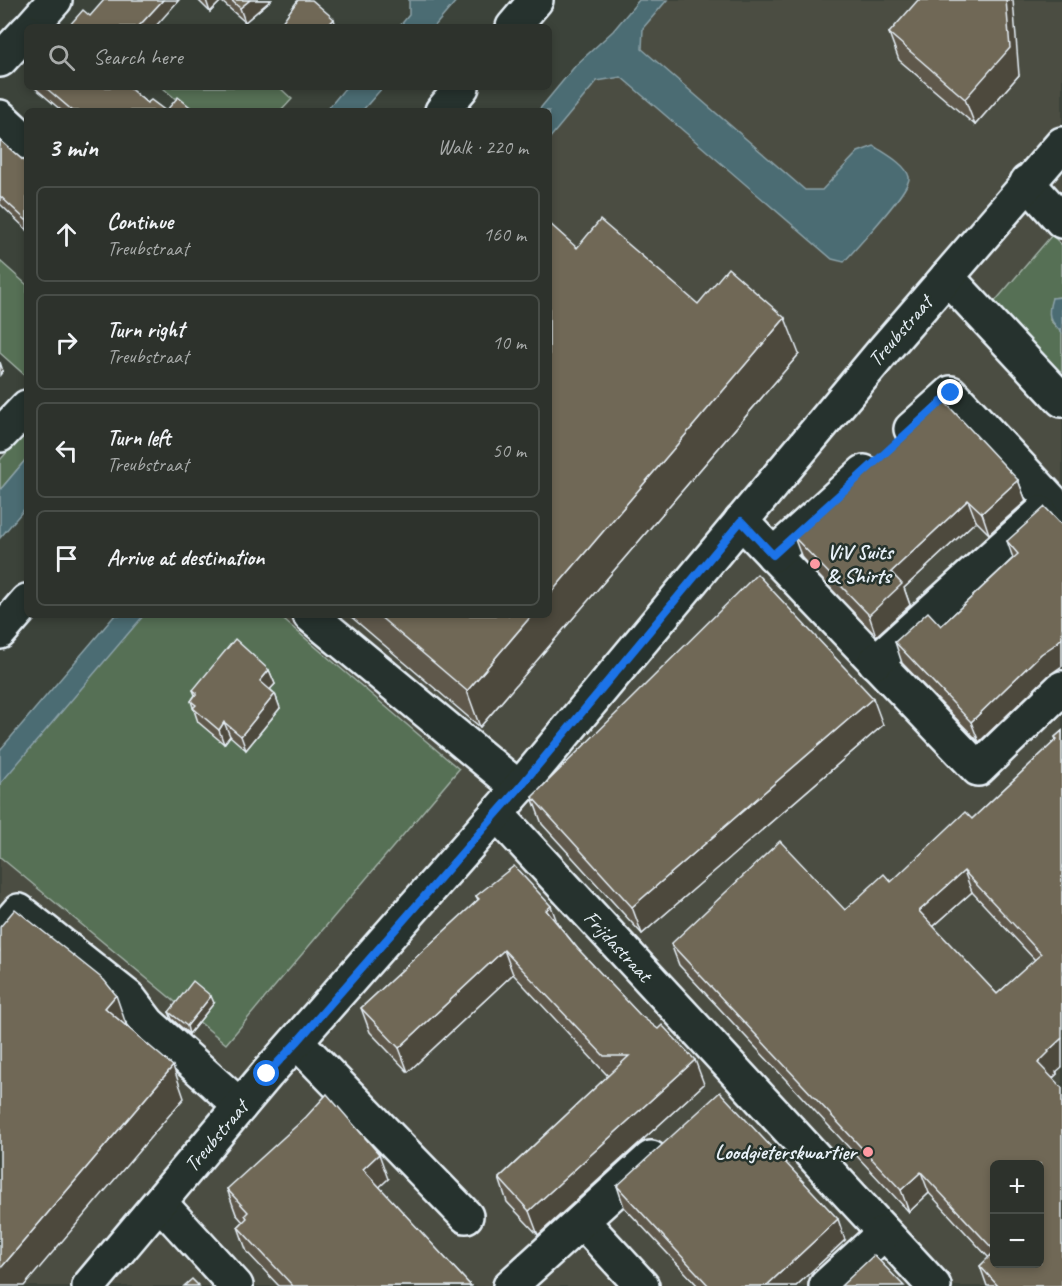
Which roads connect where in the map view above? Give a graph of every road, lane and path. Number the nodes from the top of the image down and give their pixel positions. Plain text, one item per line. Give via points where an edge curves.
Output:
1 (55, 0) edge
2 (536, 0) edge
3 (34, 24) edge
4 (516, 24) edge
5 (24, 34) edge
6 (0, 60) edge
7 (460, 90) edge
8 (444, 108) edge
9 (0, 117) edge
10 (24, 139) edge
11 (1062, 144) edge
12 (1027, 183) junction
13 (1062, 221) edge
14 (947, 277) junction
15 (1062, 400) edge
16 (24, 409) edge
17 (0, 435) edge
18 (1057, 507) edge
19 (741, 521) junction
20 (773, 555) junction
21 (24, 604) edge
22 (314, 618) edge
23 (0, 632) edge
24 (875, 662) junction
25 (1062, 688) edge
26 (519, 788) junction
27 (497, 814) junction
28 (0, 933) edge
29 (297, 1042) junction
30 (240, 1106) junction
31 (669, 1141) edge
32 (160, 1203) junction
33 (466, 1216) dead end
34 (582, 1221) junction
35 (884, 1233) junction
36 (522, 1282) edge
37 (89, 1286) edge
38 (236, 1286) edge
39 (642, 1286) edge
40 (826, 1286) edge
41 (934, 1286) edge

1 - 3 street
2 - 4 street
5 - 6 street
7 - 8 street
9 - 10 street
11 - 12 street, Treubstraat
12 - 13 street
12 - 14 street, Treubstraat
14 - 15 street
14 - 19 street, Treubstraat
16 - 17 street
18 - 20 street via 951,393
18 - 24 street
19 - 20 street
19 - 26 street, Treubstraat
20 - 24 street
21 - 23 street
22 - 26 street
24 - 25 street via 978,770
26 - 27 street, Treubstraat
27 - 29 street, Treubstraat
27 - 35 street, Frijdastraat via 731,1085
28 - 30 street via 19,911 129,998 148,1023
29 - 30 street, Treubstraat
29 - 33 street
30 - 32 street, Treubstraat
31 - 34 street
32 - 37 street, Treubstraat
32 - 38 street
34 - 36 street
34 - 39 street
35 - 40 street
35 - 41 street, Frijdastraat

